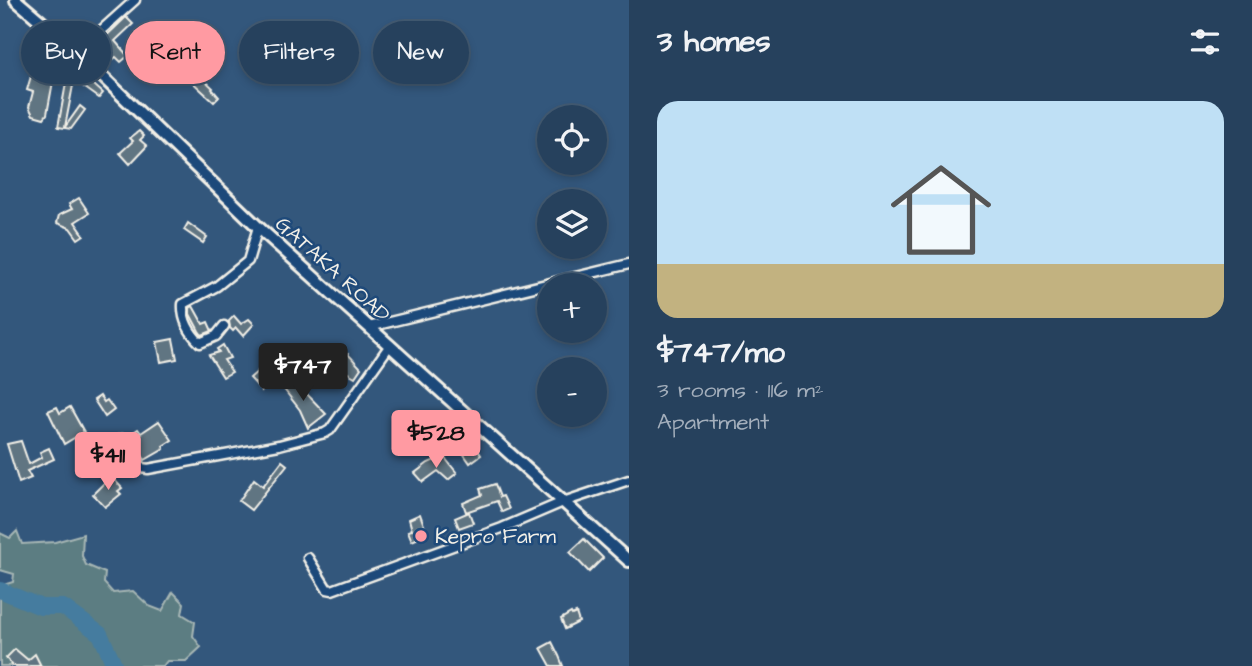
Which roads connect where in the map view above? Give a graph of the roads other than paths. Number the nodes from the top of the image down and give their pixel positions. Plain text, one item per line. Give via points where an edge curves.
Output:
1 (16, 0) edge
2 (135, 0) edge
3 (41, 21) edge
4 (111, 22) edge
5 (110, 84) edge
6 (258, 227) junction
7 (629, 264) edge
8 (224, 326) dead end
9 (369, 327) junction
10 (390, 345) junction
11 (122, 439) dead end
12 (629, 480) edge
13 (563, 502) junction
14 (308, 558) dead end
15 (629, 561) edge

1 - 3 street, GATAKA ROAD
2 - 4 street
5 - 6 street, GATAKA ROAD
6 - 8 street via 245,264 183,304 183,317 200,342 216,336
6 - 9 street, GATAKA ROAD
7 - 9 street
9 - 10 street, GATAKA ROAD
10 - 11 street via 325,433 148,469 142,468
10 - 13 street, GATAKA ROAD
12 - 13 street
13 - 14 street via 332,590
13 - 15 street, GATAKA ROAD

